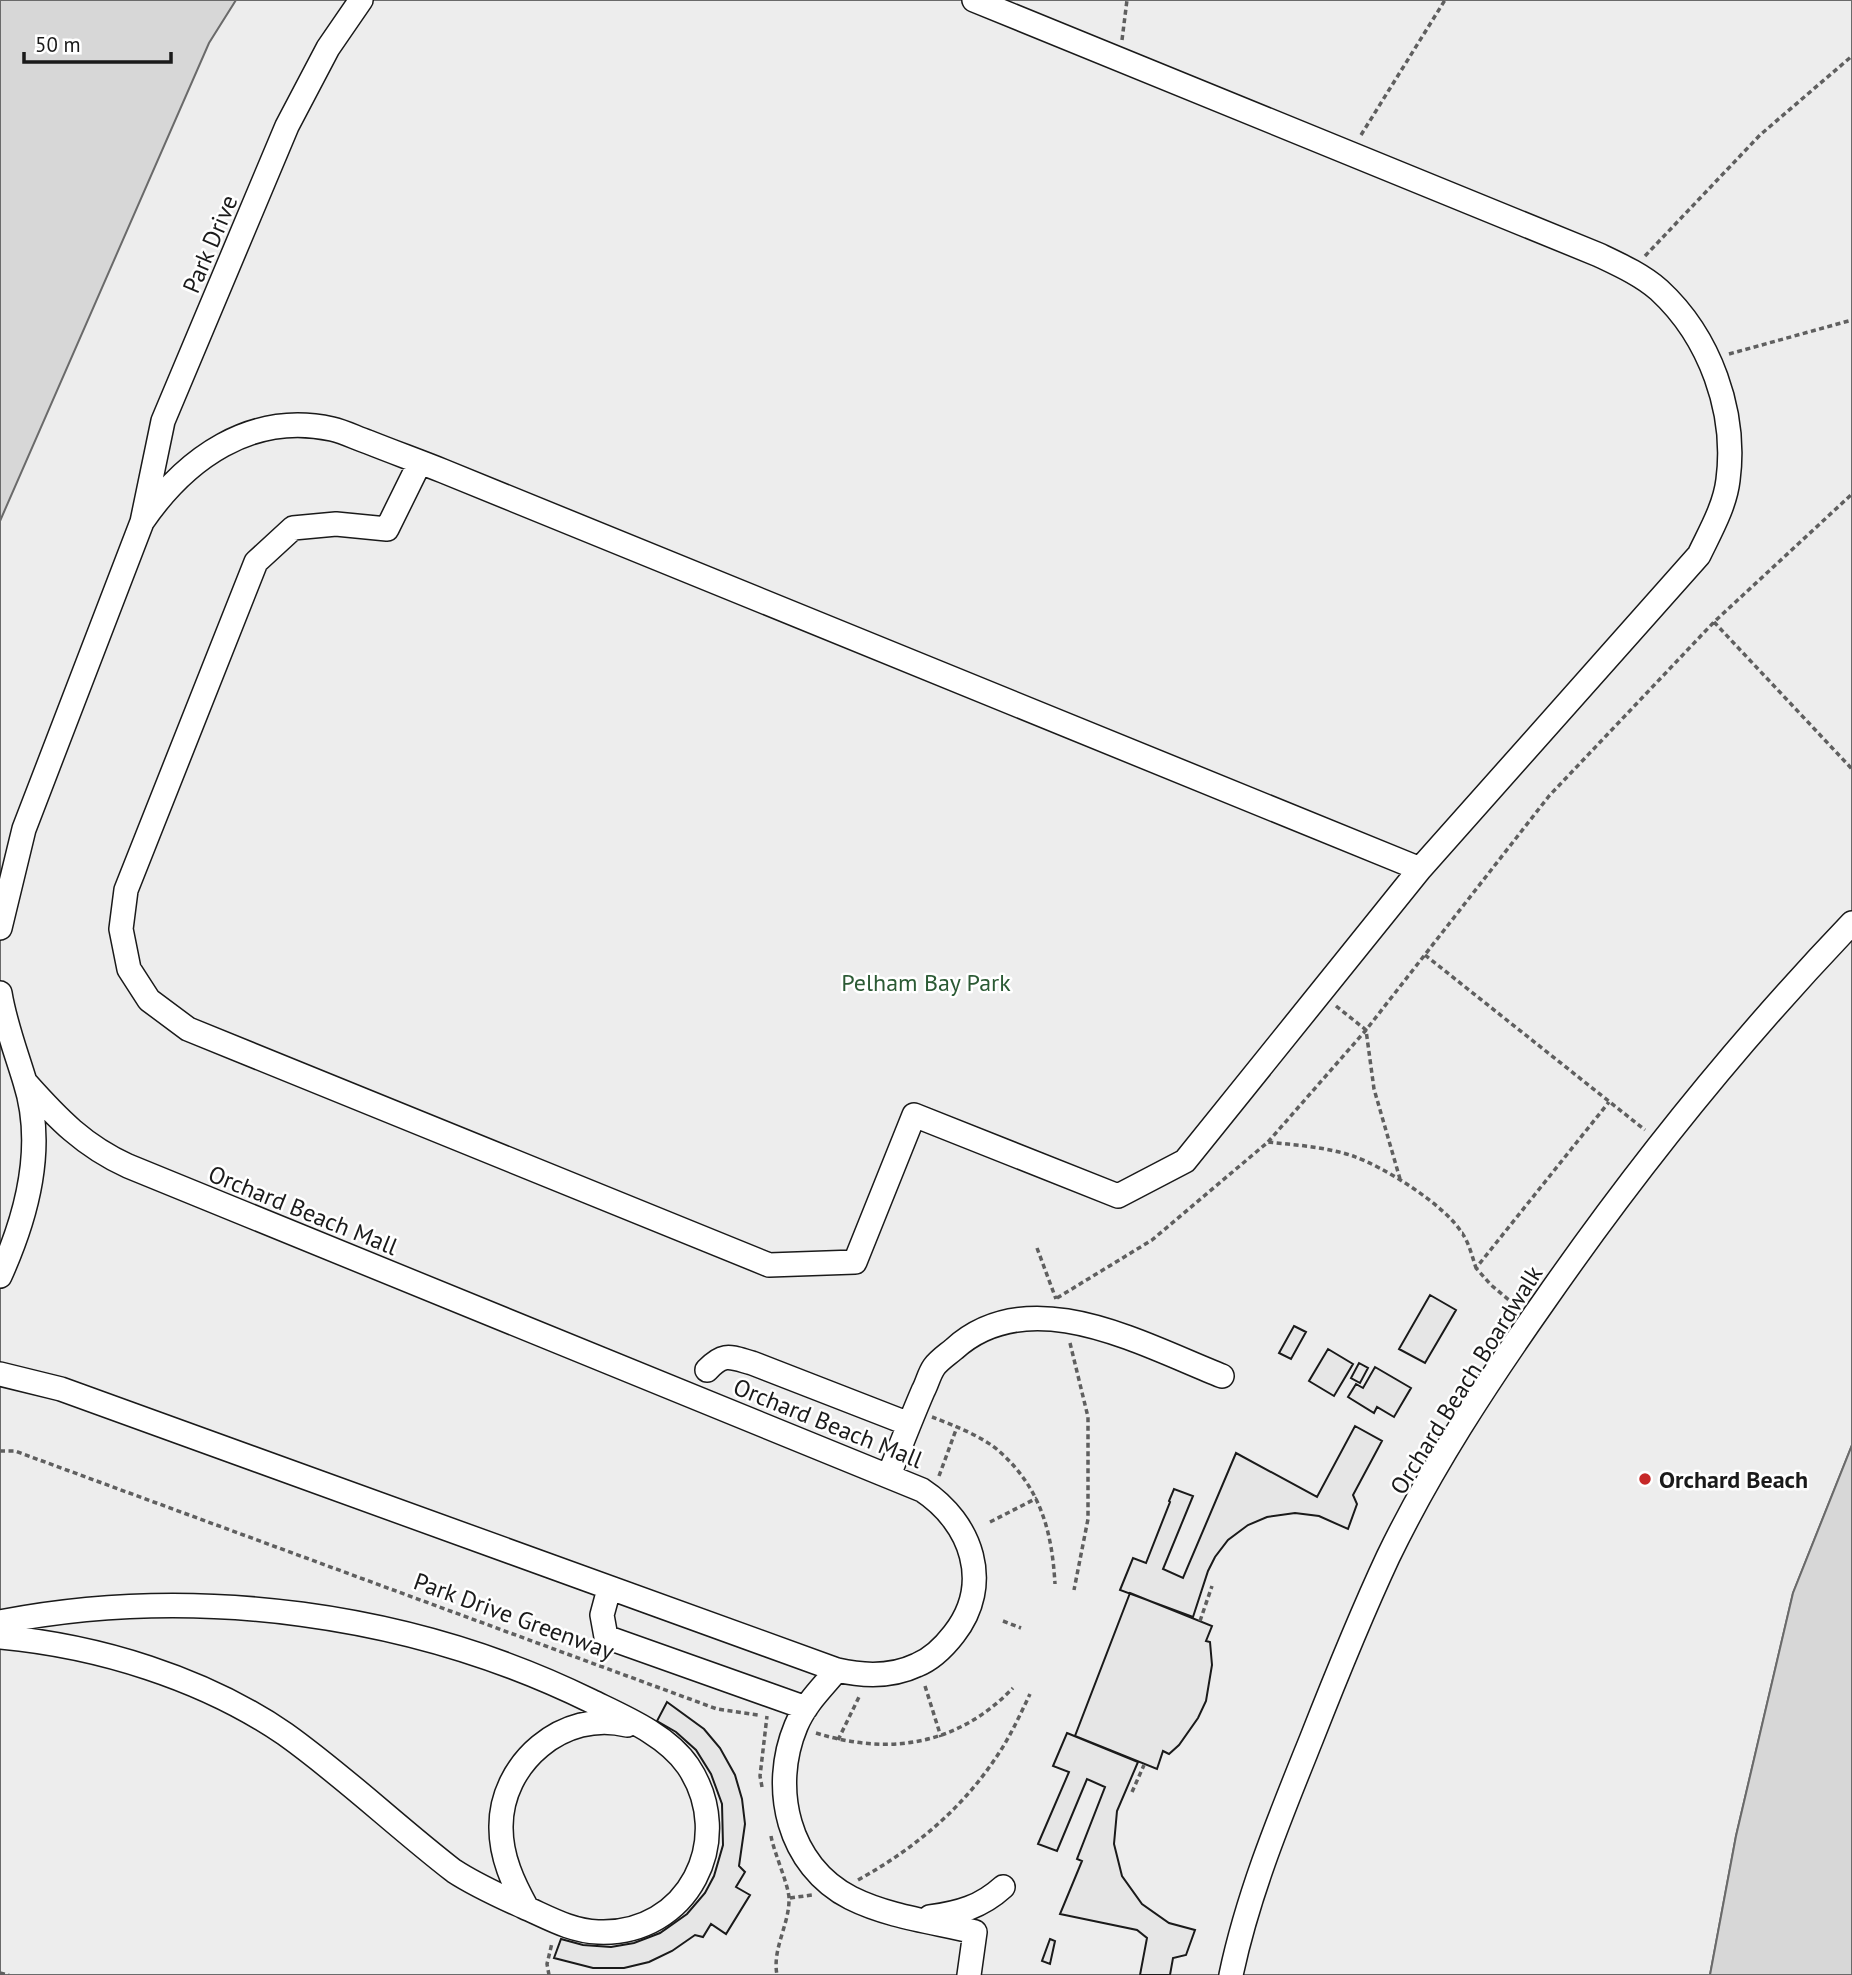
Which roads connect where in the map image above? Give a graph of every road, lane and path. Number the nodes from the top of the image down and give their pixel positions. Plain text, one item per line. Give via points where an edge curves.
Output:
1 (361, 0) edge
2 (974, 0) edge
3 (1127, 0) edge
4 (1445, 0) edge
5 (1852, 56) edge
6 (1119, 59) junction
7 (1350, 153) junction
8 (1631, 271) junction
9 (1852, 320) edge
10 (1710, 359) junction
11 (420, 462) junction
12 (1852, 494) edge
13 (142, 522) junction
14 (1714, 622) junction
15 (1852, 769) edge
16 (24, 829) junction
17 (0, 866) edge
18 (1420, 869) junction
19 (1852, 923) edge
20 (0, 928) edge
21 (1425, 955) junction
22 (0, 993) edge
23 (1332, 1003) dead end
24 (1366, 1030) junction
25 (9, 1053) edge
26 (26, 1083) junction
27 (1609, 1102) junction
28 (1268, 1142) junction
29 (1661, 1142) junction
30 (1401, 1181) junction
31 (1037, 1248) dead end
32 (1476, 1268) junction
33 (0, 1276) edge
34 (1056, 1298) junction
35 (1065, 1320) junction
36 (1531, 1320) junction
37 (707, 1370) dead end
38 (0, 1374) edge
39 (1222, 1376) dead end
40 (912, 1417) junction
41 (957, 1427) junction
42 (0, 1451) edge
43 (889, 1475) junction
44 (938, 1479) dead end
45 (1037, 1498) junction
46 (990, 1521) dead end
47 (1055, 1584) dead end
48 (1212, 1586) dead end
49 (609, 1589) junction
50 (1074, 1590) dead end
51 (1003, 1621) dead end
52 (1200, 1621) dead end
53 (0, 1622) edge
54 (1021, 1628) dead end
55 (0, 1637) edge
56 (837, 1670) junction
57 (925, 1686) dead end
58 (1013, 1688) dead end
59 (861, 1693) dead end
60 (1030, 1694) dead end
61 (801, 1717) junction
62 (644, 1729) junction
63 (941, 1737) junction
64 (838, 1740) junction
65 (1144, 1765) dead end
66 (1132, 1792) dead end
67 (1003, 1887) dead end
68 (840, 1891) junction
69 (527, 1908) junction
70 (917, 1919) junction
71 (560, 1924) junction
72 (0, 1973) edge
73 (9, 1975) edge
74 (549, 1975) edge
75 (777, 1975) edge
76 (969, 1975) edge
77 (1231, 1975) edge

1 - 13 street, Park Drive via 308,83 272,161 163,421
2 - 6 street
3 - 6 path
4 - 7 path
5 - 8 path via 1760,135
6 - 7 street
7 - 8 street
8 - 10 street via 1659,290
9 - 10 path
10 - 18 street via 1730,441 1728,482 1699,555
11 - 13 street, Park Drive via 341,431 311,426 254,431 214,449 175,480
11 - 18 street, Park Drive
11 - 18 street via 387,529 336,524 293,528 256,562 126,890 121,929 129,969 149,1000 188,1029 769,1265 855,1262 914,1115 1118,1196 1185,1161
12 - 14 path
13 - 16 street, Park Drive
14 - 15 path
14 - 21 path via 1549,796
16 - 17 street, Park Drive
16 - 20 street, Park Drive
19 - 29 street, Orchard Beach Boardwalk
21 - 24 path
21 - 27 path
22 - 25 street
23 - 24 path
24 - 28 path
24 - 30 path via 1374,1089
25 - 26 street
26 - 33 street via 33,1131 31,1182
26 - 43 street, Orchard Beach Mall via 75,1135 128,1167
27 - 29 path
27 - 32 path
28 - 30 path via 1355,1157
28 - 34 path via 1152,1241
29 - 36 street, Orchard Beach Boardwalk
30 - 32 path via 1460,1229
31 - 34 path
32 - 36 path
34 - 35 path
35 - 39 street via 1112,1333
35 - 40 street via 1035,1317 1001,1321 979,1330 934,1366
35 - 50 path via 1088,1417 1088,1519
36 - 77 street, Orchard Beach Boardwalk via 1451,1444 1388,1557 1265,1856
37 - 40 street via 718,1359 729,1357
38 - 49 street, Orchard Beach Mall via 61,1389
40 - 41 path
40 - 43 street
41 - 44 path
41 - 45 path via 999,1450
42 - 61 path, Park Drive Greenway via 15,1451 717,1709
43 - 56 street, Orchard Beach Mall via 937,1500 956,1521 972,1559 969,1609 956,1632 927,1660 886,1674
45 - 46 path
45 - 47 path via 1053,1548
48 - 52 path
49 - 56 street, Orchard Beach Mall
49 - 61 street via 603,1615 606,1637
51 - 54 path
53 - 62 street via 53,1613 152,1607 311,1616 427,1640 506,1665
55 - 69 street via 110,1657 183,1681 251,1713 316,1758 454,1871
56 - 61 street
57 - 63 path
58 - 63 path, Park Drive Greenway via 968,1725
59 - 64 path
60 - 68 path via 998,1756 945,1820 885,1865
61 - 64 path, Park Drive Greenway
61 - 68 street via 787,1759 787,1816 808,1864
62 - 69 street via 605,1722 573,1726 533,1752 513,1779 502,1813 502,1843 509,1872
62 - 71 street via 674,1749 697,1780 708,1823 699,1872 682,1899 649,1923 600,1932
63 - 64 path, Park Drive Greenway via 912,1743
65 - 66 path
67 - 70 street via 977,1906
68 - 70 street via 886,1912
68 - 75 path via 790,1898 775,1963
69 - 71 street
70 - 76 street via 975,1932
71 - 74 path via 549,1954
72 - 73 path

